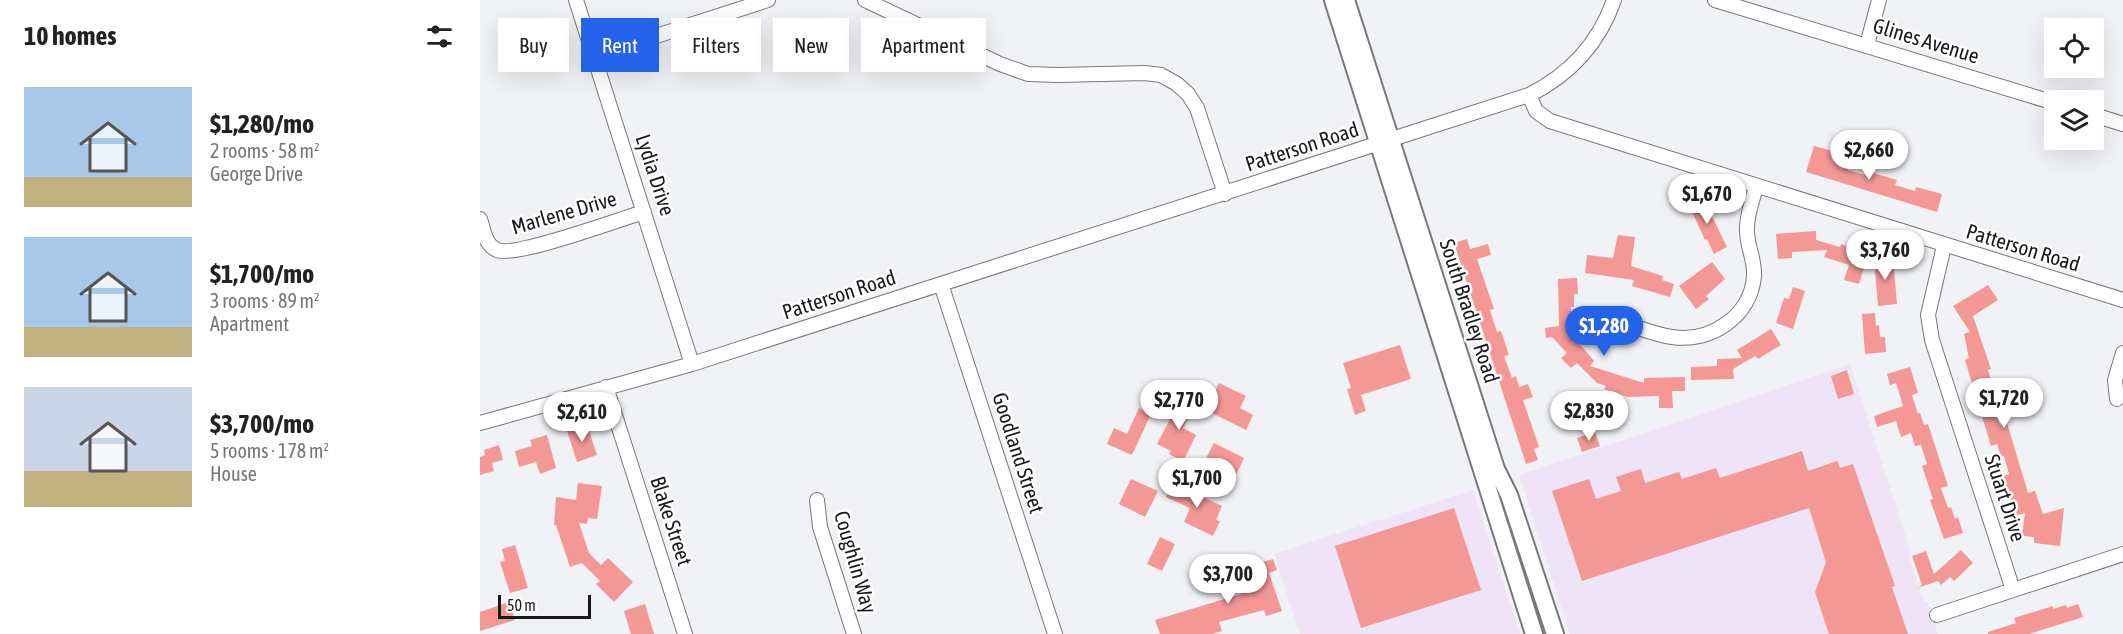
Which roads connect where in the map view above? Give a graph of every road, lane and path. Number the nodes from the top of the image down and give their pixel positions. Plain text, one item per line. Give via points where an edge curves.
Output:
1 (576, 0) edge
2 (768, 0) edge
3 (865, 0) edge
4 (1333, 0) edge
5 (1346, 0) edge
6 (1614, 0) edge
7 (1715, 0) edge
8 (1879, 0) edge
9 (746, 4) edge
10 (582, 18) edge
11 (659, 34) edge
12 (1867, 45) junction
13 (599, 72) edge
14 (1528, 95) junction
15 (2044, 100) edge
16 (2104, 118) edge
17 (2123, 124) edge
18 (1385, 142) junction
19 (1756, 186) junction
20 (1225, 194) junction
21 (644, 212) junction
22 (480, 219) edge
23 (1944, 246) junction
24 (941, 284) junction
25 (2123, 300) edge
26 (1624, 323) dead end
27 (2123, 353) edge
28 (692, 364) junction
29 (606, 387) junction
30 (2117, 399) dead end
31 (480, 423) edge
32 (817, 501) dead end
33 (1514, 510) junction
34 (2123, 554) edge
35 (2013, 590) junction
36 (1522, 595) junction
37 (1937, 615) dead end
38 (685, 634) edge
39 (854, 634) edge
40 (1055, 634) edge
41 (1534, 634) edge
42 (1544, 634) edge
43 (1556, 634) edge

1 - 10 street, Lydia Drive
2 - 9 street
3 - 20 street via 1029,74 1161,75 1188,94 1197,108
4 - 18 main road, South Bradley Road
5 - 18 main road, South Bradley Road
6 - 14 street via 1603,27 1570,69
7 - 12 street, Glines Avenue
8 - 12 street
9 - 11 street
12 - 15 street, Glines Avenue
13 - 21 street, Lydia Drive
14 - 18 street, Patterson Road
14 - 19 street, Patterson Road via 1536,111 1550,121
16 - 17 street
18 - 20 street, Patterson Road
18 - 33 main road, South Bradley Road via 1496,469
18 - 36 main road, South Bradley Road
19 - 23 street, Patterson Road
19 - 26 street via 1747,232 1753,258 1752,288 1740,312 1720,328 1688,338
20 - 24 street, Patterson Road
21 - 22 street, Marlene Drive via 504,252 488,243
21 - 28 street, Lydia Drive
23 - 25 street, Patterson Road
23 - 35 street, Stuart Drive via 1928,315 1932,340
24 - 28 street, Patterson Road
24 - 40 street, Goodland Street
27 - 30 street via 2115,380
28 - 29 street, Patterson Road
29 - 31 street, Patterson Road
29 - 38 street, Blake Street
32 - 39 street, Coughlin Way via 820,527
33 - 36 main road via 1512,532 1526,577
33 - 43 main road, South Bradley Road
34 - 35 street
35 - 37 street
36 - 41 main road, South Bradley Road
36 - 42 main road via 1535,608

